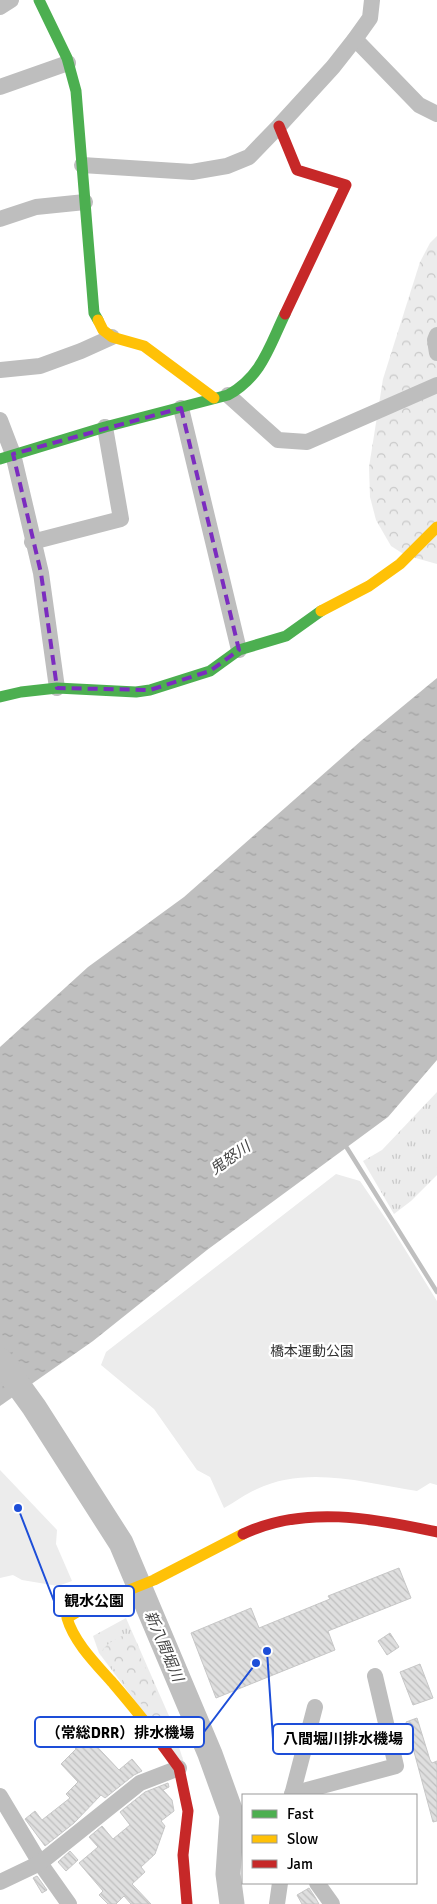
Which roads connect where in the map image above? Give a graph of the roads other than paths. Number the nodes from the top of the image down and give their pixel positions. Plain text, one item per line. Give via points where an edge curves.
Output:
1 (11, 0) edge
2 (39, 0) edge
3 (372, 0) edge
4 (0, 7) edge
5 (355, 39) junction
6 (68, 62) junction
7 (0, 87) edge
8 (437, 114) edge
9 (279, 126) junction
10 (82, 165) junction
11 (85, 202) junction
12 (0, 219) edge
13 (437, 335) edge
14 (112, 337) junction
15 (437, 353) edge
16 (0, 370) edge
17 (437, 385) edge
18 (221, 396) junction
19 (181, 408) junction
20 (0, 420) edge
21 (105, 427) junction
22 (6, 457) edge
23 (437, 527) edge
24 (32, 542) junction
25 (239, 650) junction
26 (57, 688) junction
27 (0, 697) edge
28 (437, 1532) edge
29 (375, 1676) dead end
30 (315, 1707) dead end
31 (179, 1768) junction
32 (292, 1794) edge
33 (296, 1794) edge
34 (0, 1796) edge
35 (40, 1862) junction
36 (0, 1882) edge
37 (280, 1884) edge
38 (318, 1884) edge
39 (69, 1904) edge
40 (187, 1904) edge
41 (277, 1904) edge
42 (332, 1904) edge

1 - 4 street
2 - 6 street
3 - 5 street via 370,18
5 - 8 street via 420,105
5 - 9 street
6 - 7 street
6 - 10 street via 76,91
9 - 10 street via 249,157 227,166 192,172
9 - 18 street via 297,170 346,185 259,369 242,387
10 - 11 street
11 - 12 street via 36,207
11 - 14 street via 94,313 102,330
13 - 15 street
14 - 16 street via 40,366
14 - 18 street via 144,346
17 - 18 street via 307,442 278,440
18 - 19 street
19 - 21 street
19 - 25 street
20 - 22 street
21 - 22 street
21 - 24 street via 121,519
22 - 24 street
23 - 25 street via 400,564 369,586 327,608 286,636
24 - 26 street via 41,574
25 - 26 street via 210,672 150,690
26 - 27 street
28 - 31 street via 345,1518 307,1517 280,1521 67,1618 70,1628 89,1655 145,1721
29 - 33 street via 396,1766
30 - 32 street
31 - 35 street via 140,1783
31 - 40 street via 188,1811 182,1854
34 - 35 street
35 - 36 street
35 - 39 street
37 - 41 street
38 - 42 street

